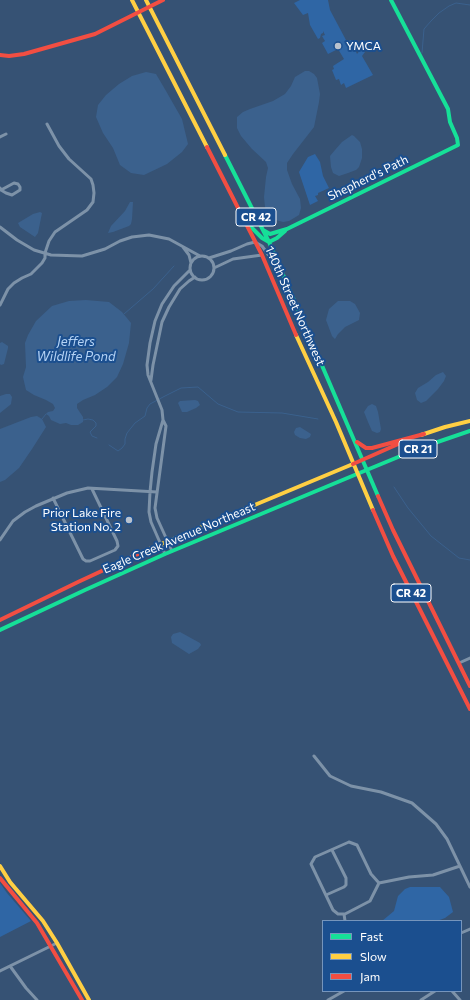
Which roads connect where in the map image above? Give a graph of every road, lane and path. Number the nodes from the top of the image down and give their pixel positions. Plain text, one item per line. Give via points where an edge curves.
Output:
1 (132, 0) edge
2 (146, 0) edge
3 (162, 0) edge
4 (391, 0) edge
5 (149, 7) junction
6 (139, 12) junction
7 (0, 55) edge
8 (47, 124) dead end
9 (6, 134) dead end
10 (0, 137) edge
11 (1, 189) edge
12 (244, 219) junction
13 (0, 227) edge
14 (287, 229) junction
15 (263, 230) junction
16 (255, 242) junction
17 (269, 242) junction
18 (182, 246) junction
19 (45, 253) junction
20 (262, 255) junction
21 (200, 256) junction
22 (209, 258) junction
23 (191, 264) junction
24 (214, 268) junction
25 (190, 270) junction
26 (283, 273) junction
27 (195, 277) junction
28 (0, 305) edge
29 (151, 382) junction
30 (164, 420) junction
31 (470, 421) edge
32 (470, 431) edge
33 (424, 434) junction
34 (355, 440) junction
35 (363, 459) junction
36 (353, 464) junction
37 (367, 469) junction
38 (357, 474) junction
39 (92, 488) junction
40 (150, 492) junction
41 (157, 492) junction
42 (54, 498) junction
43 (0, 540) edge
44 (167, 542) junction
45 (161, 545) junction
46 (172, 551) junction
47 (166, 554) junction
48 (0, 620) edge
49 (0, 630) edge
50 (470, 658) edge
51 (459, 663) junction
52 (470, 686) edge
53 (470, 709) edge
54 (314, 756) dead end
55 (332, 850) junction
56 (0, 866) edge
57 (460, 866) junction
58 (0, 878) edge
59 (379, 883) junction
60 (470, 887) edge
61 (326, 895) junction
62 (344, 914) junction
63 (345, 920) edge
64 (57, 942) junction
65 (51, 946) junction
66 (10, 966) junction
67 (0, 971) edge
68 (342, 992) edge
69 (432, 992) edge
70 (453, 992) edge
71 (38, 1000) edge
72 (82, 1000) edge
73 (89, 1000) edge
74 (328, 1000) edge
75 (420, 1000) edge
76 (460, 1000) edge

1 - 6 main road, 140th Street Northwest / CR 42
2 - 5 main road, 140th Street Northwest / CR 42
3 - 5 main road
4 - 14 main road, Shepherd's Path via 448,109 458,145
5 - 6 main road
5 - 15 main road, 140th Street Northwest / CR 42
6 - 7 main road via 95,34 24,54
6 - 12 main road, 140th Street Northwest / CR 42
8 - 19 street via 68,159 91,179 94,193 93,202 87,210 55,232
9 - 10 street
11 - 11 street via 12,195 20,190 20,186 14,183
12 - 16 main road, 140th Street Northwest / CR 42
12 - 17 main road via 254,231
13 - 19 street via 34,250
14 - 15 main road, Shepherd's Path via 270,234
14 - 17 main road, Shepherd's Path
15 - 17 main road, 140th Street Northwest / CR 42
16 - 20 main road, 140th Street Northwest / CR 42
16 - 22 street
16 - 26 street via 262,246
17 - 26 main road, 140th Street Northwest / CR 42
18 - 19 street via 169,239 149,235 132,237 82,256
18 - 21 street
18 - 23 street via 189,255
19 - 28 street via 45,258 37,268 8,288
20 - 24 street via 233,259
20 - 36 main road, 140th Street Northwest / CR 42
21 - 22 street
21 - 23 street
22 - 24 street
23 - 25 street
24 - 27 street via 209,278 202,280
25 - 27 street
25 - 29 street via 174,286 155,321 147,365
26 - 34 main road, 140th Street Northwest / CR 42
27 - 29 street via 180,289 162,322
29 - 30 street
30 - 40 street via 156,444
30 - 41 street via 166,426
31 - 33 main road, CR 21
32 - 37 main road, CR 21
33 - 34 main road via 372,448 366,448
33 - 35 main road, CR 21
34 - 35 main road, 140th Street Northwest / CR 42
35 - 36 main road, Eagle Creek Avenue Northeast / CR 21
35 - 37 main road, 140th Street Northwest / CR 42
36 - 38 main road, 140th Street Northwest / CR 42
36 - 44 main road, Eagle Creek Avenue Northeast / CR 21
37 - 38 main road, Eagle Creek Avenue Northeast / CR 21
37 - 51 main road, CR 42 via 393,530
38 - 46 main road, Eagle Creek Avenue Northeast / CR 21
38 - 53 main road, CR 42 via 396,563
39 - 40 street
39 - 42 street
39 - 42 street via 118,546 116,550 90,561 83,559
40 - 41 street
40 - 45 street via 151,522
41 - 44 street via 157,518
42 - 43 street via 13,521
44 - 45 main road, Eagle Creek Avenue Northeast / CR 21
44 - 46 street
45 - 47 street
45 - 48 main road, Eagle Creek Avenue Northeast / CR 21
46 - 47 main road, Eagle Creek Avenue Northeast / CR 21
47 - 49 main road, Eagle Creek Avenue Northeast / CR 21
50 - 51 street
51 - 52 main road, CR 42
54 - 57 street via 330,776 351,786 381,792 412,804 436,824 447,839
55 - 59 street via 349,842 357,845 371,874
55 - 61 street via 346,878 346,885
55 - 61 street via 314,857 311,864
56 - 64 main road
57 - 59 street via 432,875
57 - 60 street
58 - 65 main road via 37,923
59 - 62 street via 370,900
61 - 62 street via 333,910 338,914
62 - 63 street
64 - 65 street
64 - 73 main road
65 - 66 street
65 - 72 main road
66 - 67 street
66 - 71 street
68 - 74 street
69 - 75 street
70 - 76 street

